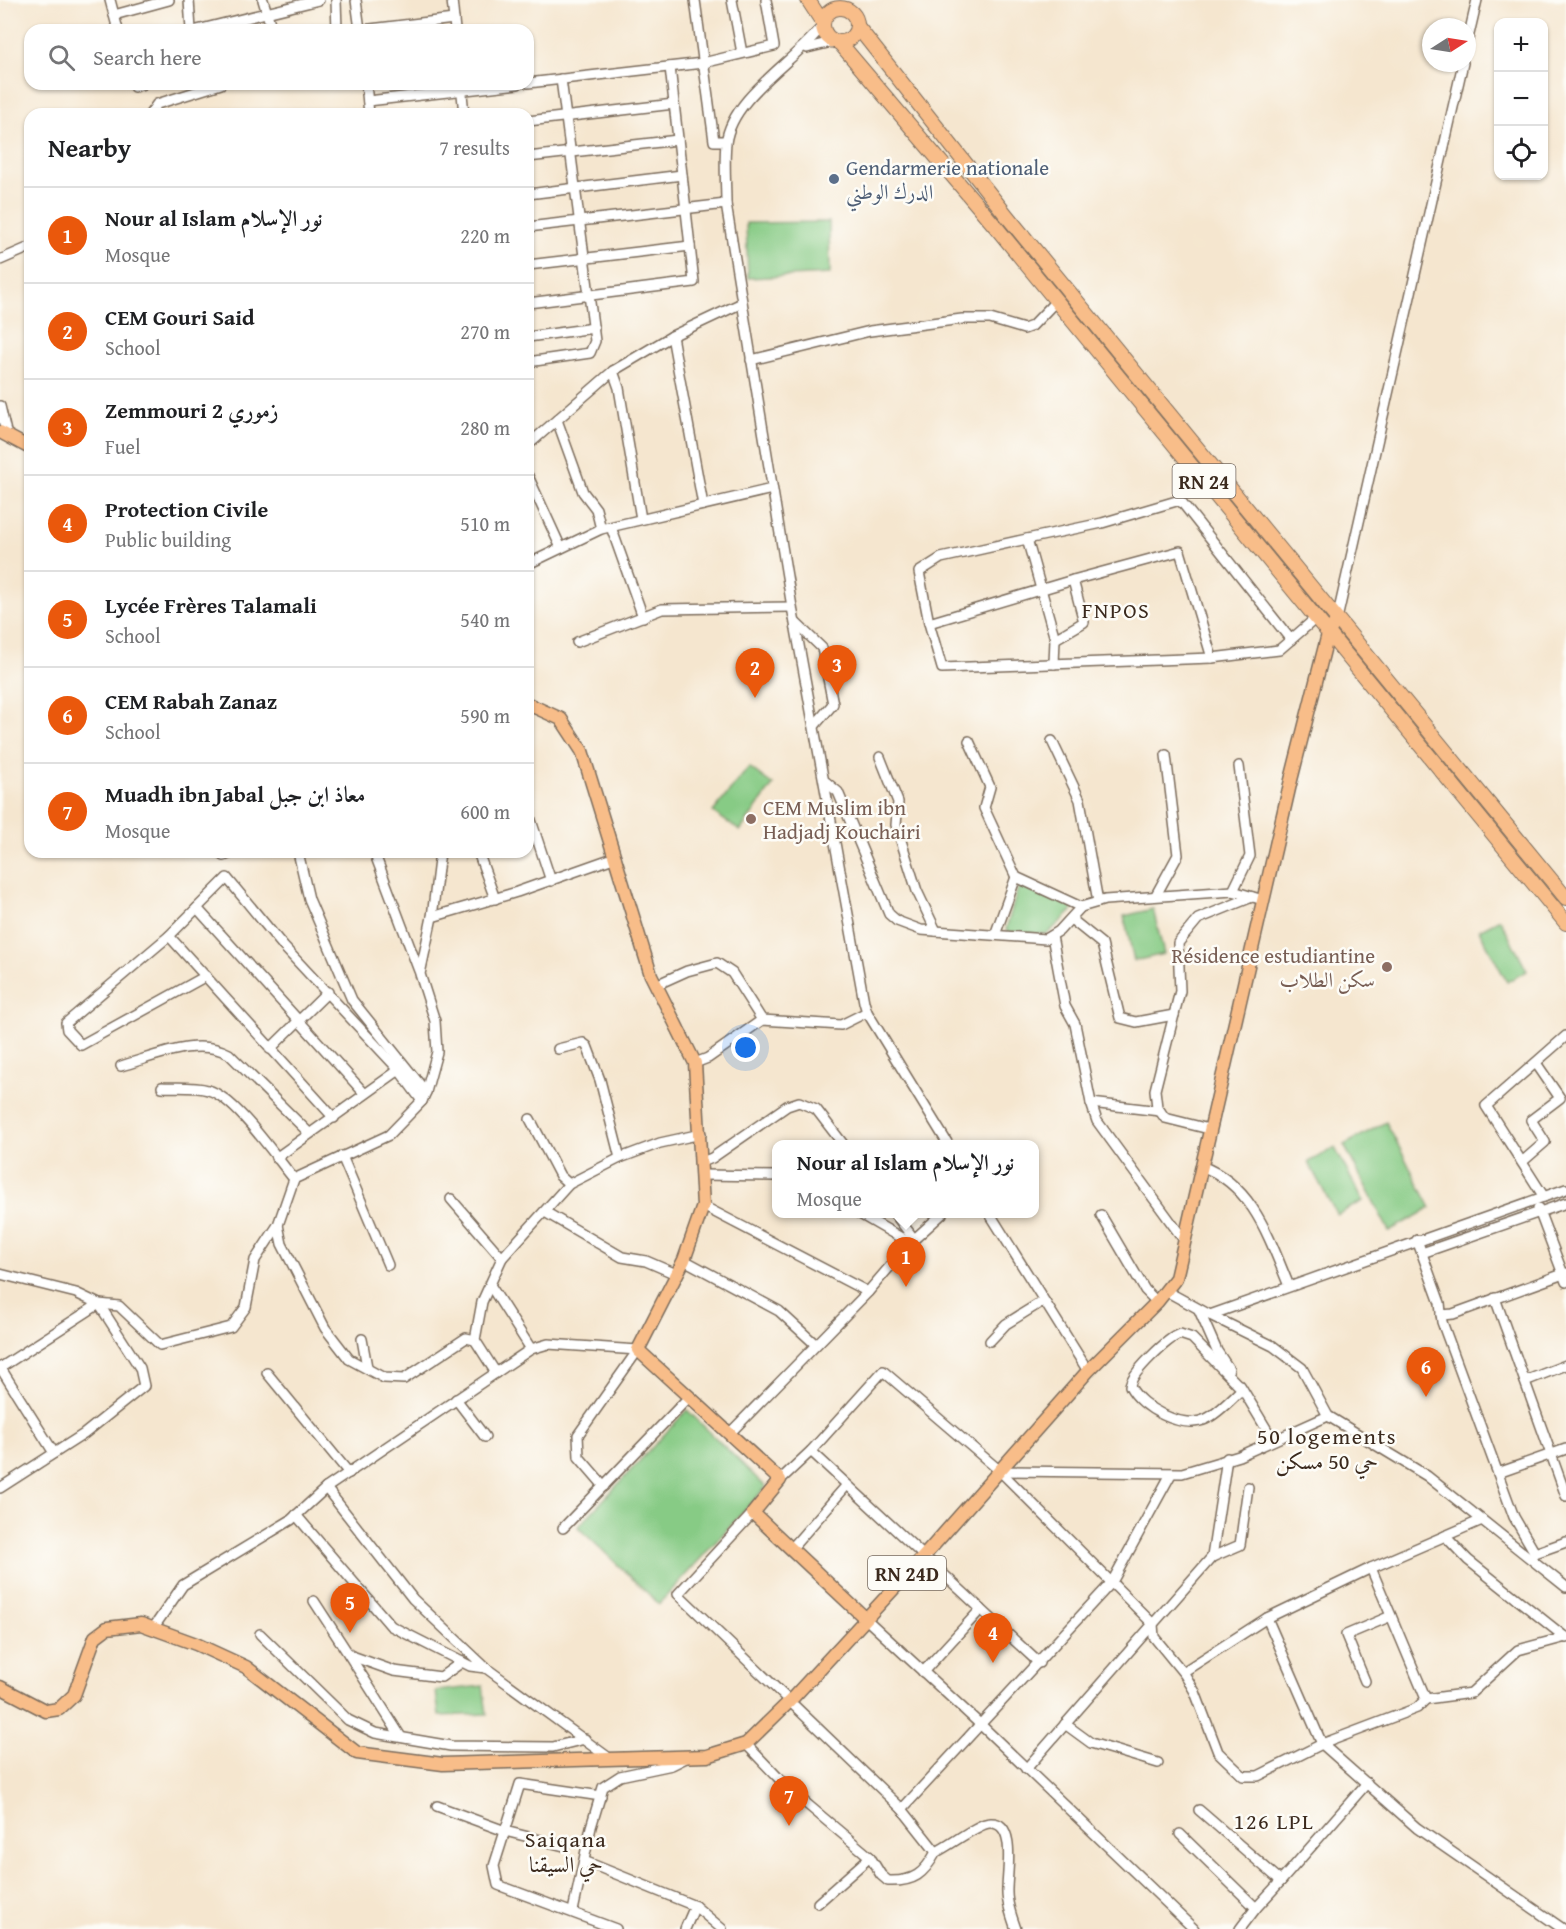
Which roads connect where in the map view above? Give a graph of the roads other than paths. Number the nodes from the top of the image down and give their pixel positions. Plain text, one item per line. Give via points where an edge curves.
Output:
1 (110, 0) edge
2 (169, 0) edge
3 (189, 0) edge
4 (263, 0) edge
5 (319, 0) edge
6 (336, 0) edge
7 (356, 0) edge
8 (452, 0) edge
9 (695, 0) edge
10 (732, 0) edge
11 (766, 0) edge
12 (808, 0) edge
13 (1477, 0) edge
14 (838, 4) edge
15 (267, 11) junction
16 (114, 15) junction
17 (1473, 18) edge
18 (454, 19) junction
19 (116, 24) edge
20 (191, 24) edge
21 (219, 24) edge
22 (270, 24) edge
23 (337, 24) edge
24 (360, 24) edge
25 (412, 24) edge
26 (454, 24) edge
27 (823, 24) junction
28 (857, 26) junction
29 (838, 42) junction
30 (802, 49) junction
31 (742, 53) junction
32 (703, 63) junction
33 (670, 67) junction
34 (1460, 72) edge
35 (561, 79) junction
36 (534, 82) edge
37 (202, 90) edge
38 (367, 90) edge
39 (441, 90) edge
40 (461, 90) edge
41 (368, 101) junction
42 (674, 104) junction
43 (154, 108) edge
44 (369, 108) edge
45 (463, 108) edge
46 (566, 117) junction
47 (534, 120) edge
48 (678, 140) junction
49 (726, 141) junction
50 (570, 152) junction
51 (534, 156) edge
52 (682, 175) junction
53 (575, 188) junction
54 (534, 193) edge
55 (726, 204) junction
56 (686, 209) junction
57 (580, 221) junction
58 (534, 226) edge
59 (690, 246) junction
60 (24, 250) edge
61 (584, 258) junction
62 (0, 260) edge
63 (534, 264) edge
64 (589, 296) junction
65 (1056, 301) junction
66 (534, 302) edge
67 (742, 303) junction
68 (594, 328) junction
69 (534, 336) edge
70 (672, 336) junction
71 (751, 360) junction
72 (534, 361) edge
73 (614, 371) junction
74 (0, 406) edge
75 (557, 420) junction
76 (3, 434) edge
77 (534, 440) edge
78 (24, 445) edge
79 (772, 489) junction
80 (534, 490) edge
81 (702, 505) junction
82 (641, 519) junction
83 (606, 528) junction
84 (1027, 538) junction
85 (561, 548) junction
86 (534, 561) edge
87 (1073, 580) junction
88 (1039, 591) junction
89 (792, 607) junction
90 (643, 617) junction
91 (1316, 618) junction
92 (1337, 619) junction
93 (795, 623) junction
94 (929, 623) junction
95 (1328, 634) junction
96 (1055, 639) junction
97 (1291, 640) junction
98 (577, 642) dead end
99 (1212, 658) junction
100 (1054, 664) junction
101 (534, 707) edge
102 (815, 725) junction
103 (969, 741) dead end
104 (1052, 741) dead end
105 (1166, 755) dead end
106 (880, 757) dead end
107 (1239, 766) dead end
108 (826, 782) junction
109 (534, 829) edge
110 (616, 857) junction
111 (299, 858) edge
112 (376, 858) edge
113 (439, 858) edge
114 (480, 858) edge
115 (1016, 877) junction
116 (551, 881) junction
117 (1233, 891) junction
118 (1156, 895) junction
119 (1257, 898) junction
120 (1566, 898) edge
121 (495, 899) junction
122 (1098, 902) junction
123 (197, 908) junction
124 (1081, 908) junction
125 (432, 917) junction
126 (1071, 919) junction
127 (1566, 922) edge
128 (936, 931) junction
129 (995, 935) junction
130 (169, 936) junction
131 (1052, 936) junction
132 (420, 974) junction
133 (206, 976) junction
134 (656, 985) junction
135 (328, 992) junction
136 (867, 1012) junction
137 (1174, 1015) junction
138 (298, 1019) junction
139 (762, 1020) junction
140 (1564, 1040) edge
141 (270, 1048) junction
142 (558, 1050) dead end
143 (695, 1063) junction
144 (1536, 1063) junction
145 (121, 1066) dead end
146 (399, 1070) junction
147 (162, 1087) dead end
148 (425, 1089) junction
149 (365, 1094) junction
150 (1560, 1098) junction
151 (1091, 1103) junction
152 (1566, 1107) edge
153 (1160, 1111) junction
154 (334, 1118) junction
155 (530, 1119) dead end
156 (1209, 1129) junction
157 (309, 1134) junction
158 (701, 1134) junction
159 (840, 1140) edge
160 (946, 1140) edge
161 (342, 1156) junction
162 (276, 1158) junction
163 (620, 1158) junction
164 (702, 1161) junction
165 (1522, 1162) junction
166 (1201, 1166) junction
167 (702, 1175) junction
168 (772, 1176) edge
169 (294, 1179) junction
170 (569, 1184) junction
171 (1566, 1189) edge
172 (1540, 1198) junction
173 (451, 1199) dead end
174 (1566, 1203) edge
175 (703, 1206) junction
176 (545, 1212) junction
177 (1539, 1212) junction
178 (1101, 1215) dead end
179 (868, 1218) edge
180 (898, 1218) edge
181 (938, 1218) edge
182 (992, 1218) edge
183 (278, 1225) junction
184 (1184, 1240) junction
185 (1417, 1240) junction
186 (912, 1241) junction
187 (1422, 1253) junction
188 (502, 1258) junction
189 (684, 1260) junction
190 (388, 1265) dead end
191 (0, 1274) edge
192 (676, 1274) junction
193 (1565, 1276) edge
194 (490, 1285) junction
195 (1288, 1286) junction
196 (1166, 1291) junction
197 (868, 1292) junction
198 (1495, 1299) junction
199 (1042, 1301) junction
200 (1157, 1302) junction
201 (99, 1304) junction
202 (1199, 1310) junction
203 (1210, 1315) junction
204 (1441, 1315) junction
205 (362, 1339) dead end
206 (475, 1340) junction
207 (990, 1341) dead end
208 (815, 1344) junction
209 (531, 1349) junction
210 (638, 1350) junction
211 (1566, 1365) edge
212 (0, 1367) edge
213 (367, 1367) junction
214 (1088, 1371) junction
215 (267, 1373) dead end
216 (496, 1373) junction
217 (1524, 1381) junction
218 (1242, 1389) junction
219 (690, 1396) junction
220 (456, 1399) junction
221 (1328, 1416) junction
222 (730, 1433) junction
223 (485, 1437) dead end
224 (1273, 1440) junction
225 (1566, 1449) edge
226 (811, 1451) junction
227 (54, 1453) junction
228 (1551, 1455) junction
229 (1227, 1458) junction
230 (1000, 1471) junction
231 (349, 1473) junction
232 (1498, 1473) junction
233 (1172, 1474) junction
234 (780, 1480) junction
235 (847, 1485) junction
236 (604, 1486) junction
237 (1248, 1487) dead end
238 (0, 1488) edge
239 (326, 1488) junction
240 (1566, 1496) edge
241 (753, 1513) junction
242 (296, 1515) junction
243 (1482, 1520) junction
244 (563, 1528) dead end
245 (1444, 1536) junction
246 (1566, 1542) edge
247 (790, 1549) junction
248 (1532, 1555) junction
249 (924, 1556) junction
250 (1212, 1557) junction
251 (1371, 1568) junction
252 (1112, 1582) junction
253 (1566, 1587) edge
254 (314, 1601) dead end
255 (981, 1610) junction
256 (1391, 1616) junction
257 (865, 1618) junction
258 (1267, 1618) junction
259 (1153, 1624) junction
260 (153, 1627) junction
261 (260, 1634) dead end
262 (1566, 1638) edge
263 (350, 1654) junction
264 (462, 1662) junction
265 (1039, 1663) junction
266 (486, 1668) junction
267 (923, 1672) junction
268 (1183, 1672) junction
269 (1365, 1681) dead end
270 (0, 1687) edge
271 (1426, 1700) junction
272 (789, 1702) junction
273 (1065, 1724) junction
274 (981, 1725) junction
275 (401, 1737) junction
276 (585, 1738) junction
277 (746, 1744) junction
278 (1322, 1744) junction
279 (689, 1756) junction
280 (609, 1758) junction
281 (1158, 1763) dead end
282 (1026, 1769) junction
283 (1367, 1783) junction
284 (601, 1796) junction
285 (437, 1806) dead end
286 (902, 1809) junction
287 (1199, 1810) dead end
288 (505, 1831) junction
289 (1180, 1834) dead end
290 (564, 1846) dead end
291 (936, 1852) junction
292 (870, 1857) junction
293 (584, 1861) junction
294 (1281, 1881) junction
295 (818, 1903) dead end
296 (695, 1906) junction
297 (1256, 1908) junction
298 (573, 1911) junction
299 (616, 1929) edge
300 (685, 1929) edge
301 (722, 1929) edge
302 (1016, 1929) edge
303 (1194, 1929) edge
304 (1240, 1929) edge
305 (1563, 1929) edge

1 - 16 street
2 - 16 street
3 - 20 street
4 - 15 street
5 - 15 street
6 - 23 street
7 - 24 street
8 - 18 street
9 - 32 street
10 - 31 street
11 - 31 street via 774,46
12 - 27 highway
13 - 17 street
14 - 27 highway
14 - 28 highway via 854,14
15 - 21 street
15 - 22 street
16 - 19 street
18 - 25 street
18 - 26 street
27 - 29 highway via 827,35
27 - 30 street
28 - 29 highway via 851,38
28 - 92 highway, RN 24 via 1014,225
29 - 30 street
29 - 65 highway, RN 24
30 - 49 street via 757,90 733,123
31 - 32 street
32 - 33 street
32 - 49 street via 714,141
33 - 35 street
33 - 42 street
34 - 92 street
35 - 36 street
35 - 46 street
37 - 43 street
38 - 41 street
39 - 41 street
40 - 45 street
41 - 44 street
42 - 46 street
42 - 48 street
46 - 47 street
46 - 50 street
48 - 50 street
48 - 52 street
49 - 55 street
50 - 51 street
50 - 53 street
52 - 53 street
52 - 56 street
53 - 54 street
53 - 57 street
55 - 56 street
55 - 67 street
56 - 57 street
56 - 59 street
57 - 58 street
57 - 61 street
59 - 61 street
59 - 64 street via 694,282
60 - 62 street
61 - 63 street
61 - 64 street
64 - 66 street
64 - 68 street
65 - 71 street via 1032,326 1024,329 990,319 962,319 870,332
65 - 91 highway, RN 24
67 - 70 street
67 - 71 street
68 - 69 street
68 - 72 street via 595,341 590,353
70 - 73 street
70 - 81 street
71 - 79 street
73 - 75 street
73 - 82 street
74 - 76 street
75 - 77 street
75 - 83 street via 583,492
76 - 78 main road
79 - 81 street
79 - 89 street
80 - 85 street
81 - 82 street
82 - 83 street
83 - 85 street
83 - 90 street
84 - 88 street
84 - 94 street via 941,558 919,572
84 - 97 street via 1102,523 1180,500
85 - 86 street
87 - 88 street
87 - 96 street via 1084,622
87 - 99 street via 1180,550
88 - 94 street
88 - 96 street
89 - 90 street via 662,609
89 - 93 street
90 - 98 street
91 - 95 highway, RN 24
91 - 97 street
92 - 95 main road, RN 24D
92 - 120 highway, RN 24
93 - 102 street
93 - 102 street via 822,648 831,693 833,704
94 - 100 street via 942,668
95 - 119 main road, RN 24D
95 - 127 highway, RN 24
96 - 100 street
97 - 99 street via 1279,651
99 - 100 street
101 - 110 main road via 561,719 582,750
102 - 108 street
103 - 115 street via 990,787 984,808
104 - 122 street via 1080,800
105 - 118 street via 1178,855
106 - 128 street via 898,802 896,825 917,891
107 - 117 street via 1250,856
108 - 128 street via 838,792 889,914 913,927
108 - 136 street
109 - 116 street
110 - 116 street
110 - 134 main road
111 - 148 street via 309,899 352,1000
112 - 132 street
113 - 125 street
114 - 121 street
115 - 124 street
115 - 129 street
116 - 121 street
117 - 118 street
117 - 119 street
118 - 122 street
119 - 137 street via 1198,919 1178,943 1180,991
119 - 156 main road, RN 24D
121 - 125 street
122 - 124 street
123 - 130 street
123 - 135 street via 227,878 284,947
123 - 138 street
124 - 126 street
125 - 132 street
126 - 131 street
126 - 137 street via 1102,944 1120,1018 1136,1022
128 - 129 street
129 - 131 street via 1032,939
130 - 133 street
130 - 133 street via 66,1023 67,1030 81,1045
131 - 151 street via 1065,1006 1075,1024
132 - 148 street via 435,1021 437,1052
133 - 141 street
134 - 139 street via 717,963 732,973
134 - 143 main road
135 - 138 street
135 - 146 street
136 - 139 street via 841,1025
136 - 160 street
137 - 153 street via 1155,1090
138 - 141 street
138 - 149 street
139 - 143 street
140 - 144 street
141 - 154 street
142 - 163 street via 583,1043 587,1046
143 - 158 main road
144 - 150 street
144 - 165 street via 1486,1106
145 - 157 street via 181,1048 216,1047 229,1054
146 - 148 street
146 - 149 street
147 - 162 street via 202,1088 219,1094
148 - 161 street via 389,1135
149 - 154 street
150 - 152 street
150 - 165 street via 1530,1120 1545,1142
151 - 153 street
151 - 184 street via 1097,1121
153 - 156 street via 1165,1118
154 - 157 street
155 - 170 street via 560,1176
156 - 166 main road, RN 24D
157 - 162 street
158 - 163 street via 660,1143
158 - 164 main road
159 - 164 street via 816,1109 799,1102
161 - 169 street
161 - 190 street
162 - 169 street
163 - 170 street
164 - 167 main road
165 - 172 street
166 - 184 main road, RN 24D
166 - 195 street via 1239,1190 1253,1209 1265,1228
167 - 168 street
167 - 175 main road
169 - 183 street
170 - 176 street
171 - 172 street
172 - 177 street
172 - 185 street
173 - 188 street
174 - 177 street
175 - 189 main road
175 - 197 street
176 - 188 street
176 - 192 street via 622,1257 646,1261
177 - 187 street
177 - 193 street
178 - 200 street via 1145,1290
179 - 186 street
180 - 186 street
181 - 186 street
182 - 199 street
183 - 201 street via 255,1260 246,1307 231,1327 160,1345 119,1306
183 - 213 street via 282,1244 325,1328 349,1359
184 - 196 main road, RN 24D via 1176,1278
185 - 187 street
185 - 195 street
186 - 197 street
187 - 204 street
188 - 194 street
189 - 192 main road
189 - 208 street via 779,1311
191 - 201 street via 76,1293
192 - 210 main road
193 - 198 street
194 - 206 street via 482,1302
194 - 209 street
195 - 203 street
196 - 200 main road, RN 24D
196 - 202 street
197 - 208 street
198 - 204 street
198 - 217 street
199 - 207 street via 1006,1324
199 - 214 street
200 - 214 main road, RN 24D
201 - 212 street
201 - 227 street via 140,1368 144,1386
202 - 203 street
202 - 218 street via 1217,1351
203 - 221 street via 1273,1346 1302,1368
204 - 232 street
205 - 213 street
206 - 213 street via 466,1338 404,1379 384,1378
206 - 216 street
208 - 222 street
209 - 210 street via 548,1344
209 - 216 street
210 - 219 main road
210 - 236 street via 578,1435 579,1457
211 - 217 street
212 - 227 street
214 - 230 main road, RN 24D
215 - 231 street
216 - 220 street
217 - 228 street
218 - 218 street via 1196,1341 1185,1335 1169,1340 1130,1382 1132,1390 1155,1410 1183,1421 1208,1418
218 - 224 street
219 - 222 main road
219 - 236 street
220 - 223 street
220 - 231 street
221 - 224 street
221 - 243 street via 1427,1476
222 - 234 main road
224 - 229 street
225 - 228 street
226 - 230 street via 883,1371
226 - 234 street
226 - 235 street
227 - 238 street
228 - 232 street
228 - 240 street
229 - 233 street
229 - 250 street
230 - 233 street
230 - 249 main road, RN 24D
230 - 252 street
231 - 239 street
232 - 248 street
233 - 252 street
234 - 241 main road
235 - 247 street
235 - 249 street
236 - 244 street
237 - 250 street via 1240,1545
239 - 242 street
239 - 266 street via 413,1599
241 - 247 main road
241 - 272 street via 678,1594
242 - 260 street via 183,1585
242 - 264 street via 391,1626
243 - 245 street
243 - 248 street
245 - 251 street
245 - 262 street via 1468,1560
246 - 248 street
247 - 257 main road
248 - 253 street
249 - 255 street
249 - 257 main road, RN 24D
250 - 259 street
251 - 256 street
251 - 258 street
252 - 259 street
252 - 265 street
254 - 263 street
255 - 265 street
255 - 267 street
256 - 269 street via 1346,1635
256 - 271 street
257 - 267 street
257 - 272 main road, RN 24D
258 - 268 street
258 - 278 street
259 - 268 street via 1154,1637
259 - 273 street
260 - 270 main road, RN 24D via 127,1623 100,1632 91,1644 74,1695 59,1709 46,1711
260 - 280 main road, RN 24D via 246,1667 357,1753 443,1764
261 - 275 street via 348,1720 375,1733
262 - 271 street via 1518,1650 1471,1693
263 - 264 street via 394,1671 441,1677
263 - 275 street
264 - 266 street
265 - 274 street
266 - 276 street
267 - 274 street
268 - 278 street via 1218,1752 1243,1776 1258,1776
271 - 278 street via 1417,1708
272 - 277 main road, RN 24D
272 - 286 street
273 - 281 street via 1091,1743
273 - 282 street
274 - 282 street
274 - 286 street
275 - 276 street via 451,1746 553,1747
276 - 280 street
277 - 279 main road, RN 24D via 724,1752
277 - 292 street via 789,1789
278 - 283 street
279 - 280 main road, RN 24D
279 - 284 street via 672,1765 620,1776 603,1787
282 - 303 street
283 - 294 street
283 - 305 street via 1417,1828
284 - 288 street via 520,1784
284 - 293 street
285 - 288 street
286 - 291 street
287 - 294 street
288 - 290 street
288 - 298 street via 494,1866 498,1885
289 - 297 street
291 - 292 street via 924,1873 901,1882 888,1881
291 - 302 street via 987,1823 1004,1829 1009,1840 1007,1895
292 - 295 street
293 - 296 street
293 - 298 street
294 - 297 street
296 - 300 street
296 - 301 street
297 - 304 street
298 - 299 street

